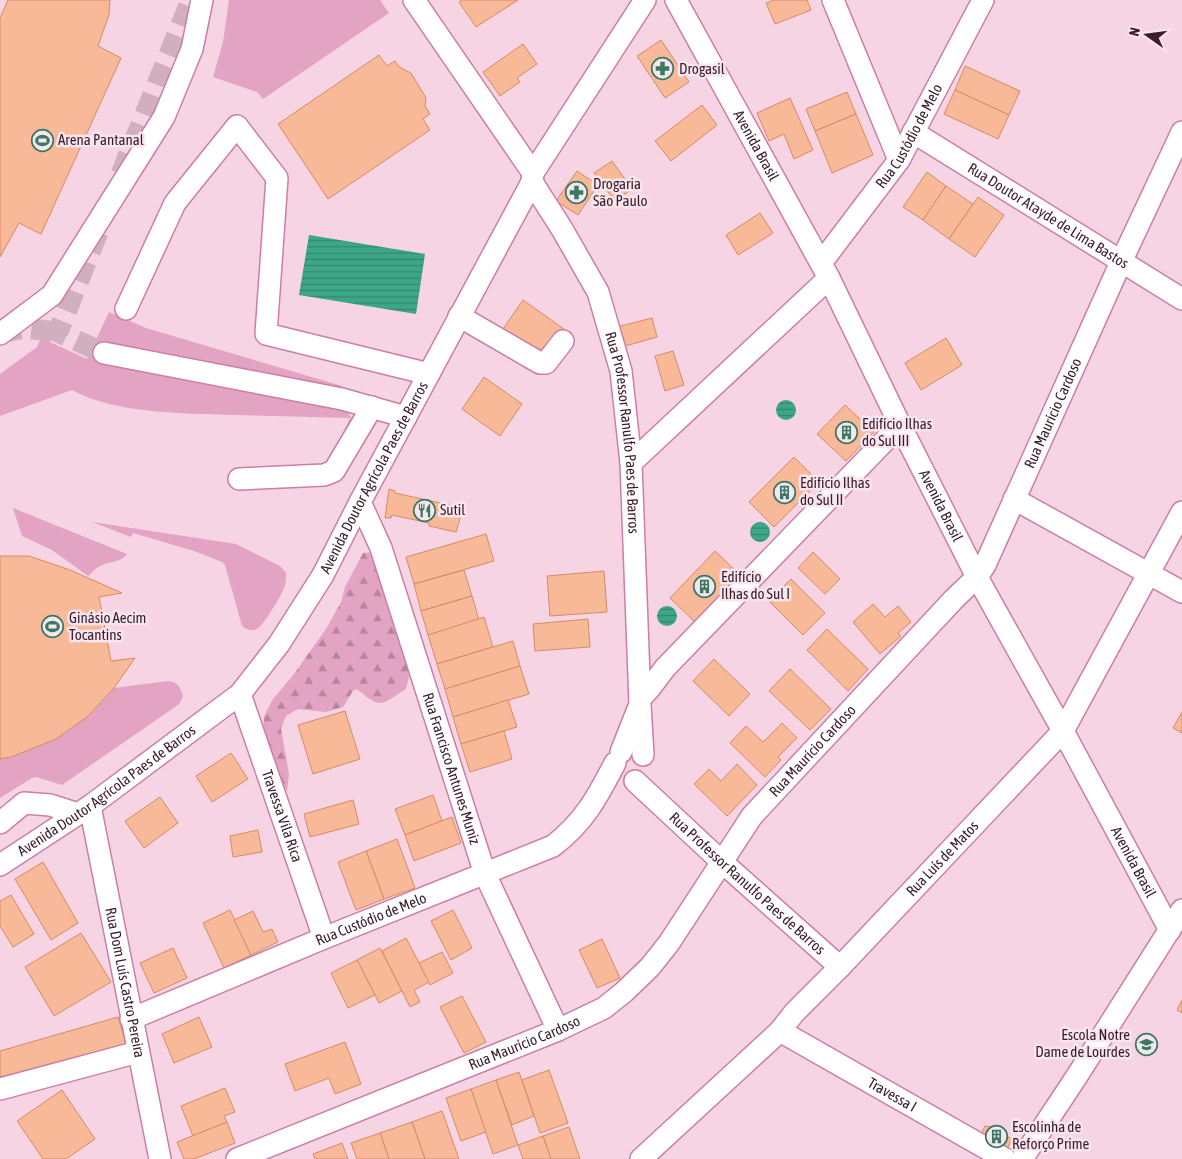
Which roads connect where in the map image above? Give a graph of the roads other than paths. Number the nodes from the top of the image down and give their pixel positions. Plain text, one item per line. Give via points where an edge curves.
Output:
1 (202, 0) edge
2 (414, 0) edge
3 (645, 0) edge
4 (676, 0) edge
5 (833, 0) edge
6 (983, 0) edge
7 (913, 132) junction
8 (1182, 132) edge
9 (899, 160) junction
10 (532, 178) junction
11 (1121, 262) junction
12 (825, 270) junction
13 (1182, 299) edge
14 (126, 309) dead end
15 (459, 316) junction
16 (0, 334) edge
17 (563, 342) dead end
18 (104, 353) tunnel mouth
19 (429, 374) junction
20 (372, 407) junction
21 (406, 416) junction
22 (900, 425) junction
23 (630, 463) junction
24 (239, 479) dead end
25 (1014, 499) junction
26 (360, 502) junction
27 (1182, 512) edge
28 (1149, 574) junction
29 (977, 578) junction
30 (1182, 592) edge
31 (665, 668) junction
32 (638, 672) junction
33 (240, 694) junction
34 (640, 702) junction
35 (1063, 731) junction
36 (631, 766) junction
37 (84, 810) junction
38 (0, 823) edge
39 (722, 862) junction
40 (0, 865) edge
41 (485, 874) junction
42 (1182, 910) edge
43 (1170, 930) junction
44 (324, 938) junction
45 (840, 967) junction
46 (131, 1019) junction
47 (558, 1030) junction
48 (780, 1031) junction
49 (138, 1052) junction
50 (0, 1090) edge
51 (160, 1159) edge
52 (237, 1159) edge
53 (641, 1159) edge
54 (1004, 1159) edge
55 (1022, 1159) edge

1 - 16 street via 192,50 164,116 52,295
2 - 10 street, Rua Professor Ranulfo Paes de Barros
3 - 10 street, Avenida Doutor Agrícola Paes de Barros
4 - 12 street, Avenida Brasil
5 - 9 street
6 - 7 street, Rua Custódio de Melo
7 - 9 street, Rua Custódio de Melo
7 - 11 street, Rua Doutor Atayde de Lima Bastos
8 - 11 street, Rua Maurício Cardoso
9 - 12 street, Rua Custódio de Melo
10 - 15 street, Avenida Doutor Agrícola Paes de Barros
10 - 23 street, Rua Professor Ranulfo Paes de Barros via 598,292 621,371
11 - 13 street, Rua Doutor Atayde de Lima Bastos
11 - 25 street, Rua Maurício Cardoso
12 - 22 street, Avenida Brasil
12 - 23 street, Rua Custódio de Melo
14 - 19 street via 175,203 237,126 277,178 266,334
15 - 17 street via 540,363 546,363
15 - 19 street, Avenida Doutor Agrícola Paes de Barros
18 - 20 street
19 - 21 street, Avenida Doutor Agrícola Paes de Barros
20 - 21 street
20 - 24 street via 334,471 324,475
21 - 26 street, Avenida Doutor Agrícola Paes de Barros
22 - 29 street, Avenida Brasil
22 - 31 street
23 - 32 street, Rua Professor Ranulfo Paes de Barros
25 - 28 street
25 - 29 street, Rua Maurício Cardoso
26 - 33 street, Avenida Doutor Agrícola Paes de Barros via 318,582 279,644
26 - 41 street, Rua Francisco Antunes Muniz via 381,548
27 - 28 street, Rua Luís de Matos
28 - 30 street
28 - 35 street, Rua Luís de Matos
29 - 35 street, Avenida Brasil
29 - 39 street, Rua Maurício Cardoso via 752,816
31 - 32 street
31 - 34 street
32 - 34 street, Rua Professor Ranulfo Paes de Barros
33 - 37 street, Avenida Doutor Agrícola Paes de Barros
33 - 44 street, Travessa Vila Rica
34 - 36 street, Rua Professor Ranulfo Paes de Barros
35 - 43 street, Avenida Brasil
35 - 45 street, Rua Luís de Matos
36 - 39 street, Rua Professor Ranulfo Paes de Barros via 655,800
36 - 41 street, Rua Custódio de Melo via 553,846
37 - 38 street via 24,803
37 - 40 street, Avenida Doutor Agrícola Paes de Barros
37 - 46 street, Rua Dom Luís Castro Pereira
39 - 45 street, Rua Professor Ranulfo Paes de Barros
39 - 47 street, Rua Maurício Cardoso via 650,968 604,1008
41 - 44 street, Rua Custódio de Melo
41 - 47 street, Rua Francisco Antunes Muniz
42 - 43 street
43 - 55 street
44 - 46 street, Rua Custódio de Melo
45 - 48 street, Rua Luís de Matos
46 - 49 street, Rua Dom Luís Castro Pereira
47 - 52 street, Rua Maurício Cardoso
48 - 53 street, Rua Luís de Matos
48 - 54 street, Travessa I
49 - 50 street
49 - 51 street, Rua Dom Luís Castro Pereira

